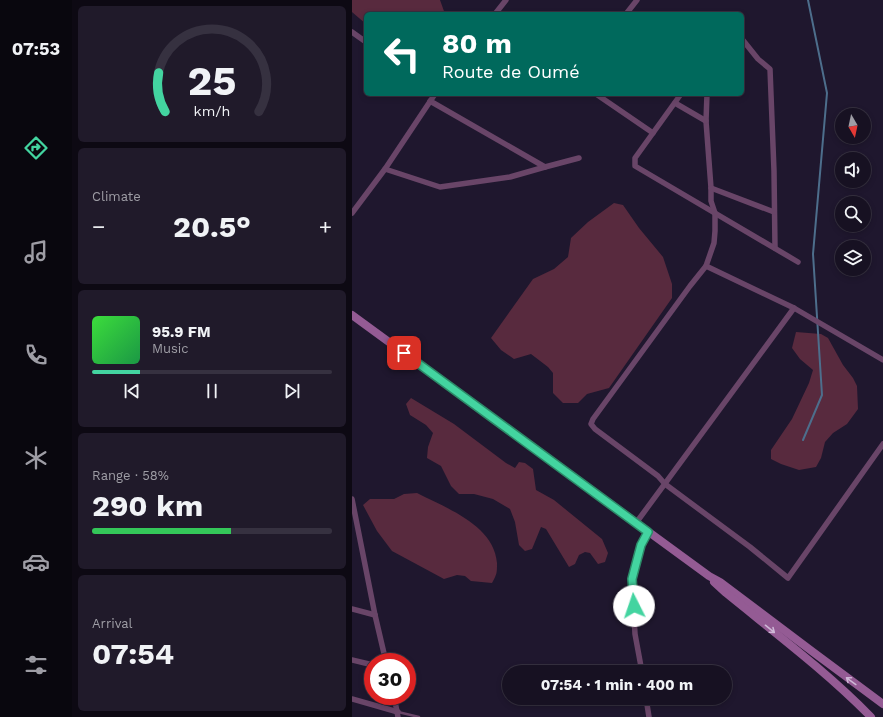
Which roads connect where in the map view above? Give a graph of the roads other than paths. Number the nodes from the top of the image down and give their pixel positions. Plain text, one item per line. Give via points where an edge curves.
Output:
1 (506, 0) edge
2 (637, 0) edge
3 (497, 12) edge
4 (628, 12) edge
5 (352, 32) edge
6 (364, 41) edge
7 (744, 42) edge
8 (434, 96) edge
9 (599, 96) edge
10 (680, 96) edge
11 (707, 96) edge
12 (430, 101) junction
13 (675, 103) junction
14 (706, 121) junction
15 (653, 133) junction
16 (579, 158) dead end
17 (545, 167) junction
18 (385, 169) junction
19 (711, 188) junction
20 (774, 212) junction
21 (352, 213) edge
22 (715, 213) junction
23 (774, 248) junction
24 (798, 262) dead end
25 (706, 266) junction
26 (794, 308) junction
27 (352, 315) edge
28 (883, 360) edge
29 (883, 444) edge
30 (665, 484) junction
31 (352, 502) edge
32 (636, 523) junction
33 (648, 532) junction
34 (709, 576) junction
35 (352, 609) edge
36 (375, 615) junction
37 (384, 653) edge
38 (352, 660) edge
39 (364, 663) edge
40 (641, 665) edge
41 (352, 699) edge
42 (883, 704) edge
43 (647, 705) edge
44 (398, 714) edge
45 (419, 717) edge
46 (649, 717) edge
47 (871, 717) edge

1 - 3 street
2 - 4 street
5 - 6 street
7 - 20 street via 770,69
8 - 12 street
9 - 15 street
10 - 13 street
11 - 14 street
12 - 17 street
12 - 18 street
13 - 14 street
13 - 15 street
14 - 19 street
15 - 22 street via 635,158 635,166
16 - 17 street
17 - 18 street via 510,177 440,187
18 - 21 street
19 - 20 street
19 - 22 street via 711,201
20 - 23 street
22 - 23 street
22 - 25 street via 714,243
23 - 24 street
25 - 26 street
25 - 30 street via 591,424
26 - 28 street
26 - 30 street
27 - 32 main road
29 - 30 street via 788,578
30 - 32 street
31 - 36 street
32 - 33 main road
33 - 34 main road
33 - 40 street via 641,545 632,579 635,634
42 -> 34 main road
34 -> 47 main road via 726,594 812,663
35 - 36 street
36 - 37 street
38 - 39 street
41 - 44 street
43 - 46 street
44 - 45 lane

